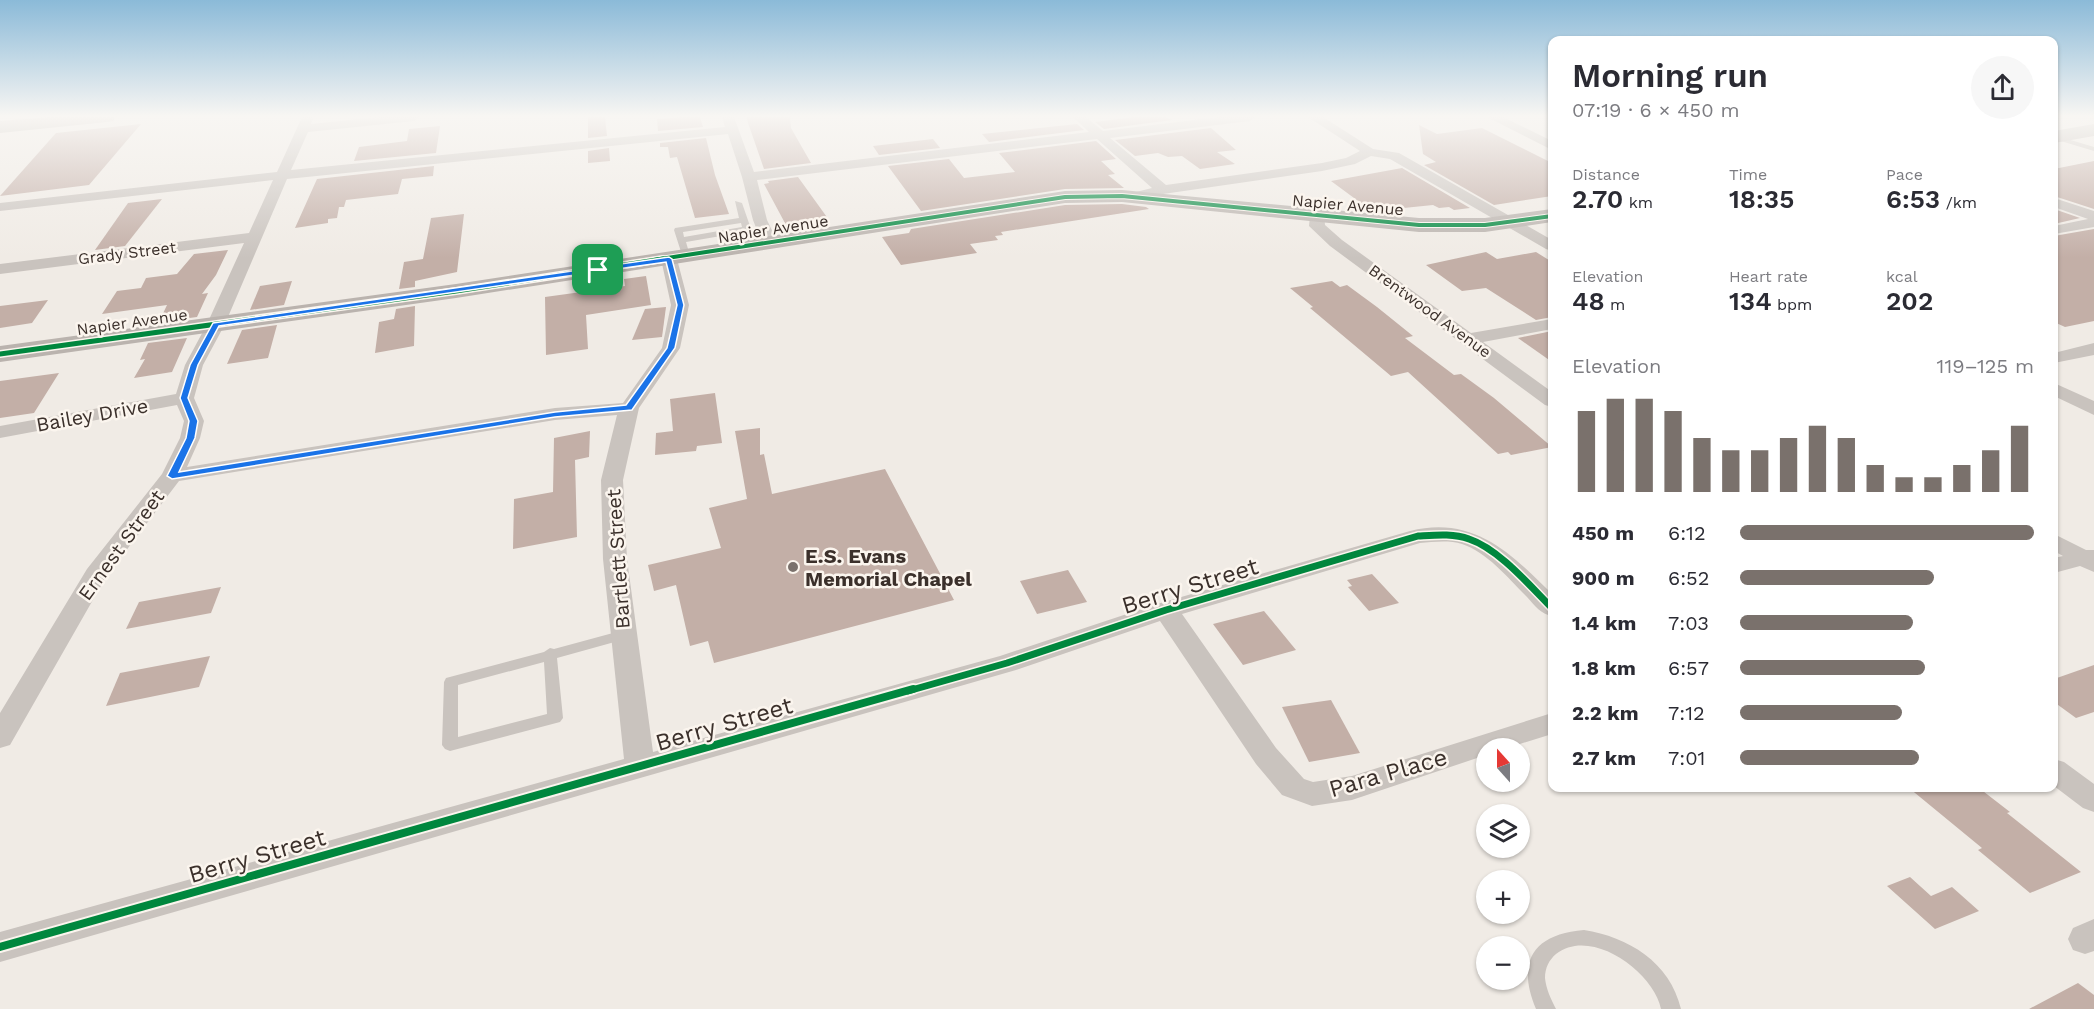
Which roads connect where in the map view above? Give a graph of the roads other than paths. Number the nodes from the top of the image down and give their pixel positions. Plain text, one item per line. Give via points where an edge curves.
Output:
1 (288, 164) edge
2 (378, 164) edge
3 (744, 164) edge
4 (856, 164) edge
5 (1133, 164) edge
6 (1336, 164) edge
7 (1408, 164) edge
8 (284, 175) junction
9 (748, 177) junction
10 (1163, 190) junction
11 (1133, 197) junction
12 (2058, 203) edge
13 (738, 204) dead end
14 (0, 207) edge
15 (1317, 215) junction
16 (2094, 216) edge
17 (1548, 217) edge
18 (1512, 222) junction
19 (2094, 222) edge
20 (2058, 229) edge
21 (255, 237) junction
22 (770, 243) junction
23 (1548, 244) edge
24 (679, 252) junction
25 (0, 269) edge
26 (216, 324) junction
27 (1548, 325) edge
28 (1468, 339) junction
29 (2094, 349) edge
30 (0, 354) edge
31 (2058, 357) edge
32 (2058, 391) edge
33 (184, 398) junction
34 (1548, 398) edge
35 (629, 408) junction
36 (2094, 409) edge
37 (0, 432) edge
38 (172, 476) junction
39 (2058, 542) edge
40 (2090, 559) edge
41 (2058, 565) edge
42 (1548, 604) edge
43 (1166, 610) junction
44 (624, 635) junction
45 (550, 653) junction
46 (1548, 724) edge
47 (0, 736) edge
48 (639, 767) junction
49 (2058, 773) edge
50 (2094, 800) edge
51 (0, 946) edge
52 (1546, 1009) edge
53 (1671, 1009) edge

1 - 8 street
2 - 8 street
3 - 9 street
4 - 9 street
5 - 10 street
6 - 10 street
7 - 18 street
8 - 14 street
8 - 21 street
9 - 22 street
10 - 11 street
11 - 15 street, Napier Avenue
11 - 22 street, Napier Avenue via 1047,199
12 - 16 street
13 - 24 lane via 744,220 678,230
15 - 18 street, Napier Avenue via 1441,226
15 - 28 street, Brentwood Avenue via 1321,230
17 - 18 street, Napier Avenue
18 - 23 street
19 - 20 street
21 - 25 street, Grady Street
21 - 26 street
22 - 24 street, Napier Avenue
24 - 26 street, Napier Avenue
24 - 35 street, Bartlett Street via 680,305 671,348
26 - 30 street, Napier Avenue
26 - 33 street via 194,365
27 - 28 street
28 - 34 street, Brentwood Avenue
29 - 31 street
32 - 36 street
33 - 37 street, Bailey Drive
33 - 38 street, Ernest Street via 194,421
35 - 38 street via 555,414
35 - 44 street, Bartlett Street via 612,480 615,559
38 - 47 street, Ernest Street via 96,574
39 - 40 street
40 - 41 street
42 - 43 street, Berry Street via 1508,565 1472,540 1442,534 1418,536
43 - 46 street, Para Place via 1266,756 1293,787 1312,794 1352,788
43 - 48 street, Berry Street via 1007,663
44 - 45 lane
44 - 48 street, Bartlett Street
45 - 45 lane via 451,682 450,745 555,718
48 - 51 street, Berry Street
49 - 50 street
52 - 53 lane via 1536,985 1537,964 1541,955 1556,943 1576,937 1608,943 1639,960 1658,980

